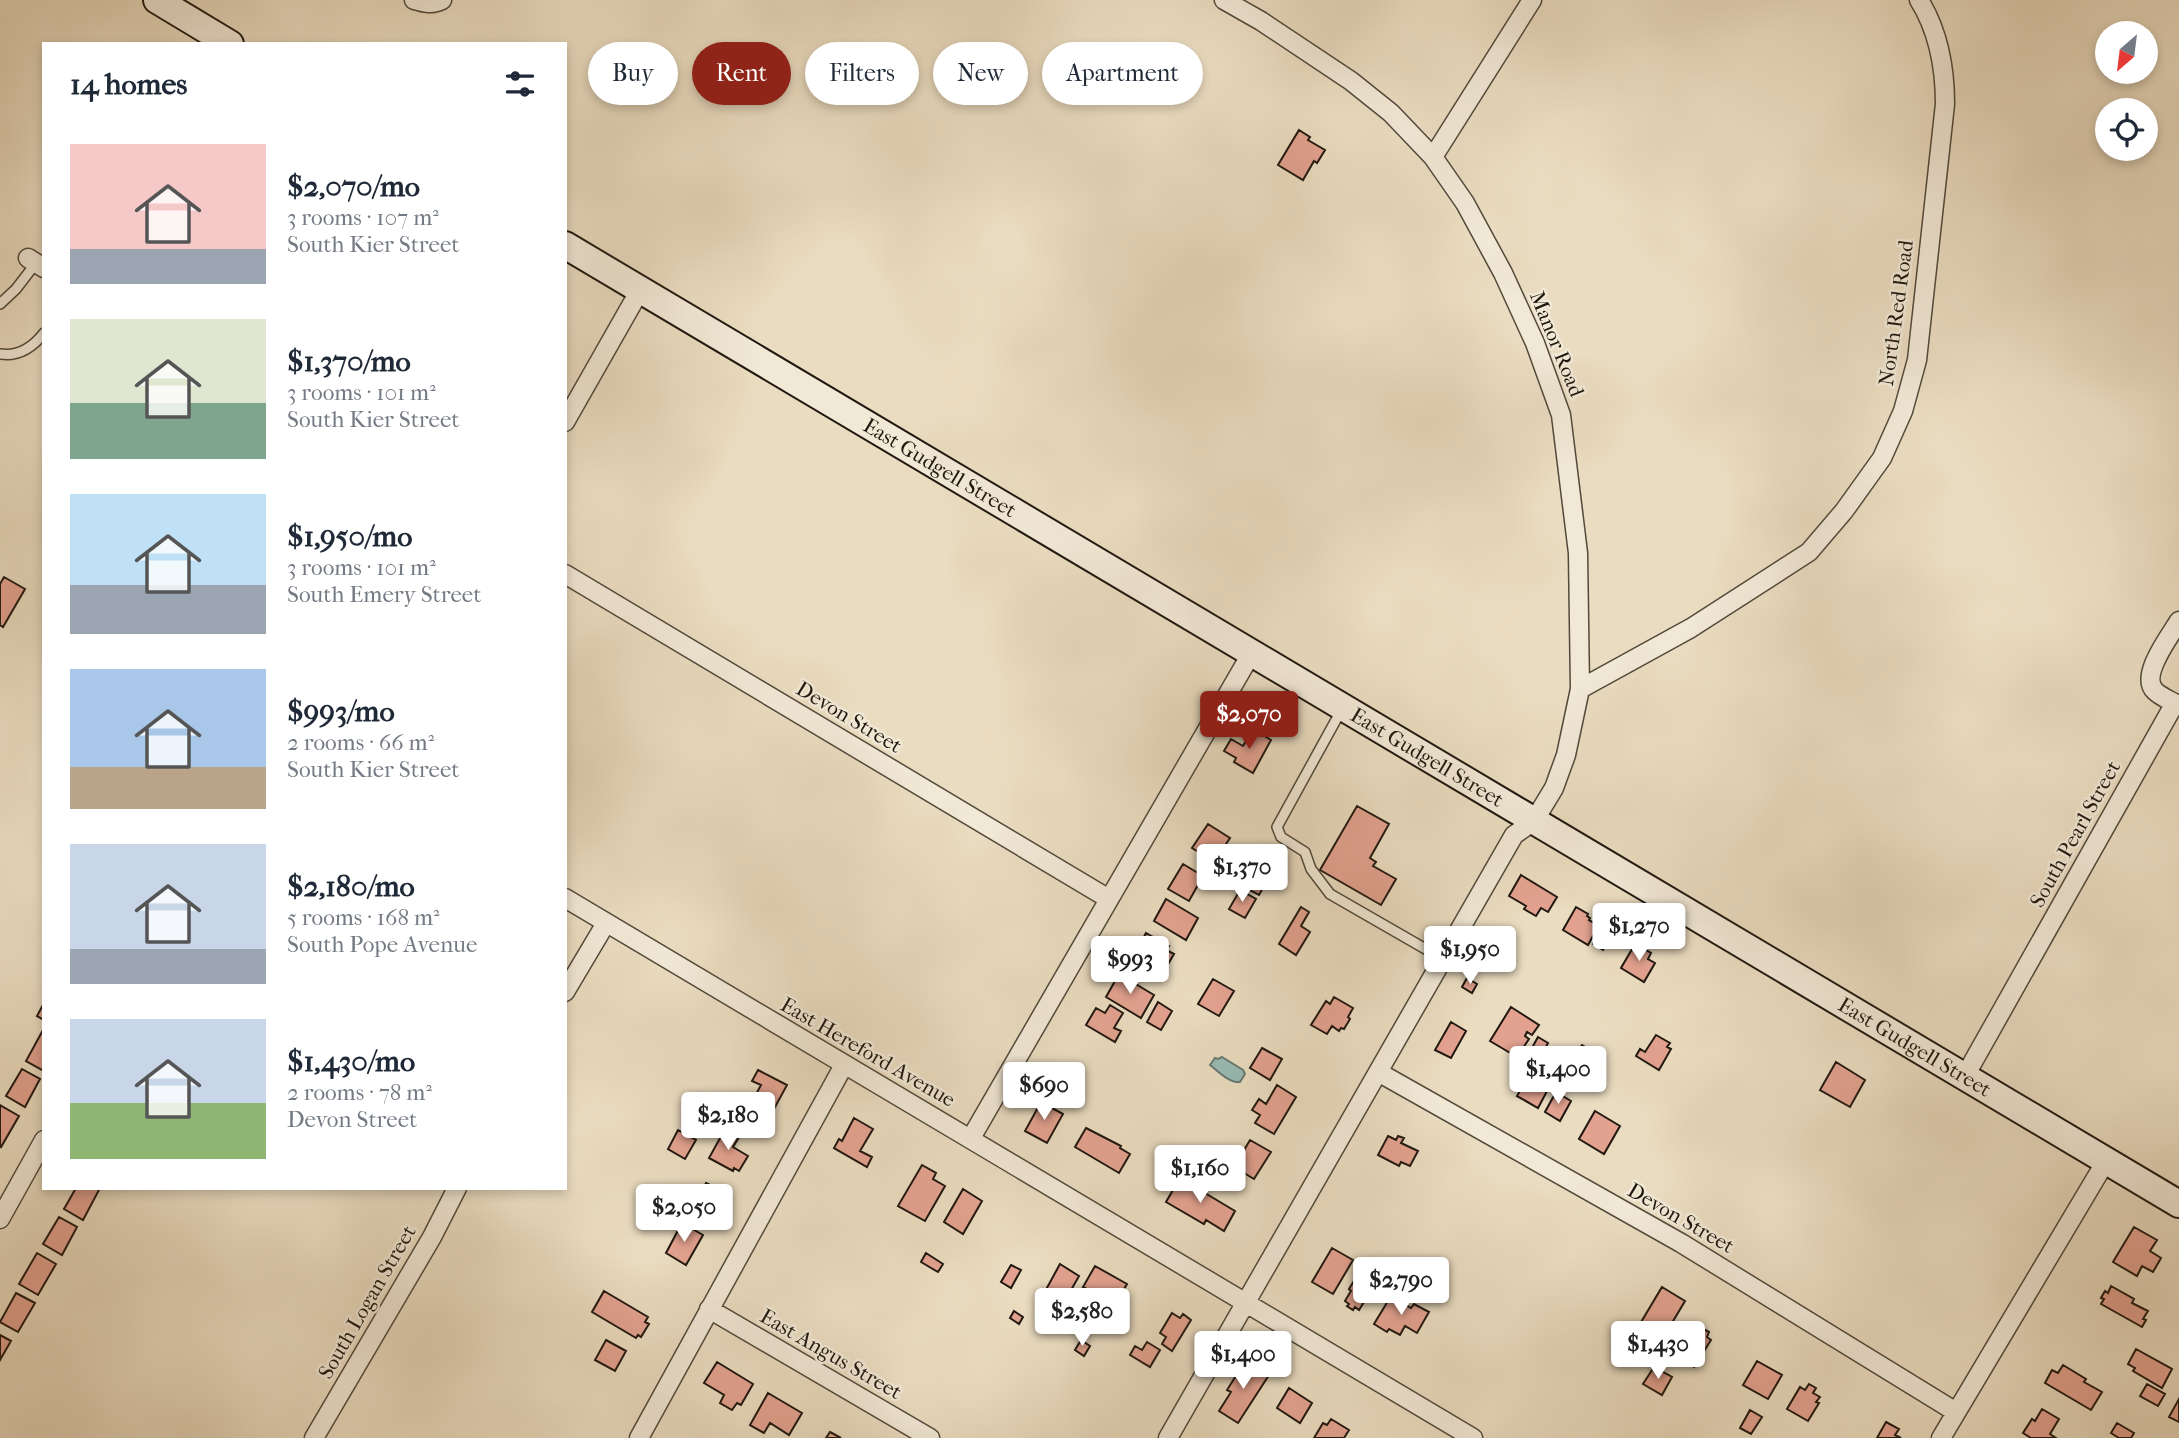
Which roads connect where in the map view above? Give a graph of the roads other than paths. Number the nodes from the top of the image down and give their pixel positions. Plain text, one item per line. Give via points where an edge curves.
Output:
1 (157, 0) edge
2 (414, 0) edge
3 (442, 0) edge
4 (1224, 0) edge
5 (1532, 0) edge
6 (1919, 0) edge
7 (227, 42) edge
8 (1433, 157) junction
9 (567, 246) edge
10 (36, 263) edge
11 (640, 290) junction
12 (0, 304) edge
13 (42, 335) edge
14 (0, 354) edge
15 (567, 418) edge
16 (567, 576) edge
17 (2179, 621) edge
18 (1251, 654) junction
19 (1580, 688) junction
20 (2177, 705) edge
21 (1342, 708) junction
22 (1534, 821) junction
23 (567, 899) edge
24 (1109, 900) junction
25 (607, 923) junction
26 (1443, 959) junction
27 (567, 989) edge
28 (844, 1065) junction
29 (1378, 1072) junction
30 (1965, 1076) junction
31 (971, 1138) junction
32 (42, 1144) edge
33 (2106, 1161) junction
34 (456, 1190) edge
35 (2179, 1204) edge
36 (0, 1219) edge
37 (1246, 1303) junction
38 (709, 1309) junction
39 (1956, 1412) junction
40 (314, 1438) edge
41 (639, 1438) edge
42 (930, 1438) edge
43 (1168, 1438) edge
44 (1473, 1438) edge
45 (1941, 1438) edge

1 - 7 street
2 - 3 street via 424,4
4 - 8 street, Manor Road via 1351,81 1391,113
5 - 8 street
6 - 19 street, North Red Road via 1937,38 1945,104 1917,360 1903,411 1881,458 1809,552 1691,628
8 - 19 street, Manor Road via 1465,203 1503,274 1561,415 1578,553
9 - 11 street, East Gudgell Street
10 - 12 lane
11 - 15 street
11 - 18 street, East Gudgell Street
13 - 14 lane via 18,354
16 - 24 street, Devon Street
17 - 20 street, South Pearl Street via 2150,681 2153,690
18 - 21 street, East Gudgell Street
18 - 24 street
19 - 22 street, Manor Road via 1566,755 1554,788
20 - 30 street, South Pearl Street
21 - 22 street, East Gudgell Street
21 - 26 lane via 1277,827 1281,837 1305,852 1311,869 1330,894
22 - 26 street, Manor Road via 1514,835
22 - 30 street, East Gudgell Street
23 - 25 street, East Hereford Avenue
24 - 31 street
25 - 27 street
25 - 28 street, East Hereford Avenue
26 - 29 street, Manor Road
28 - 31 street, East Hereford Avenue
28 - 38 street
29 - 37 street, Manor Road
29 - 39 street, Devon Street via 1681,1243
30 - 33 street, East Gudgell Street
31 - 37 street, East Hereford Avenue
32 - 36 street
33 - 35 street, East Gudgell Street
33 - 39 street
34 - 40 street, South Logan Street
37 - 43 street, Manor Road
37 - 44 street, East Hereford Avenue
38 - 41 street
38 - 42 street, East Angus Street
39 - 45 street

